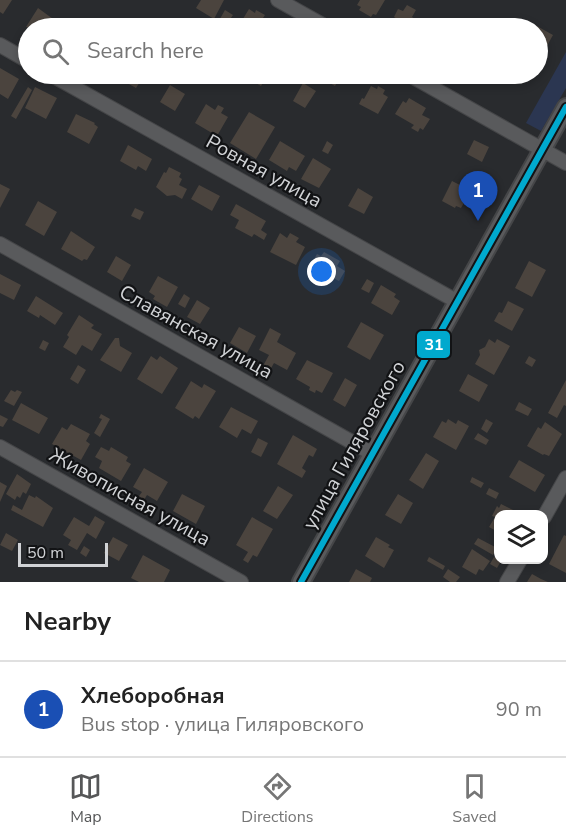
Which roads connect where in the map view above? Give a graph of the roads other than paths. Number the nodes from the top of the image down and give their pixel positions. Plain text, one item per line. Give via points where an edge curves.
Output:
1 (278, 0) edge
2 (310, 18) edge
3 (0, 45) edge
4 (18, 55) edge
5 (68, 84) edge
6 (426, 84) edge
7 (566, 107) edge
8 (542, 149) junction
9 (566, 163) edge
10 (0, 244) edge
11 (458, 302) junction
12 (0, 447) edge
13 (373, 454) junction
14 (566, 478) edge
15 (548, 510) edge
16 (518, 564) edge
17 (241, 582) edge
18 (301, 582) edge
19 (507, 582) edge

1 - 2 street
3 - 4 street
5 - 11 street, Ровная улица
6 - 8 street
7 - 8 street, улица Гиляровского
8 - 9 street
8 - 11 street, улица Гиляровского
10 - 13 street, Славянская улица
11 - 13 street, улица Гиляровского
12 - 17 street, Живописная улица
13 - 18 street, улица Гиляровского
14 - 15 street
16 - 19 street

